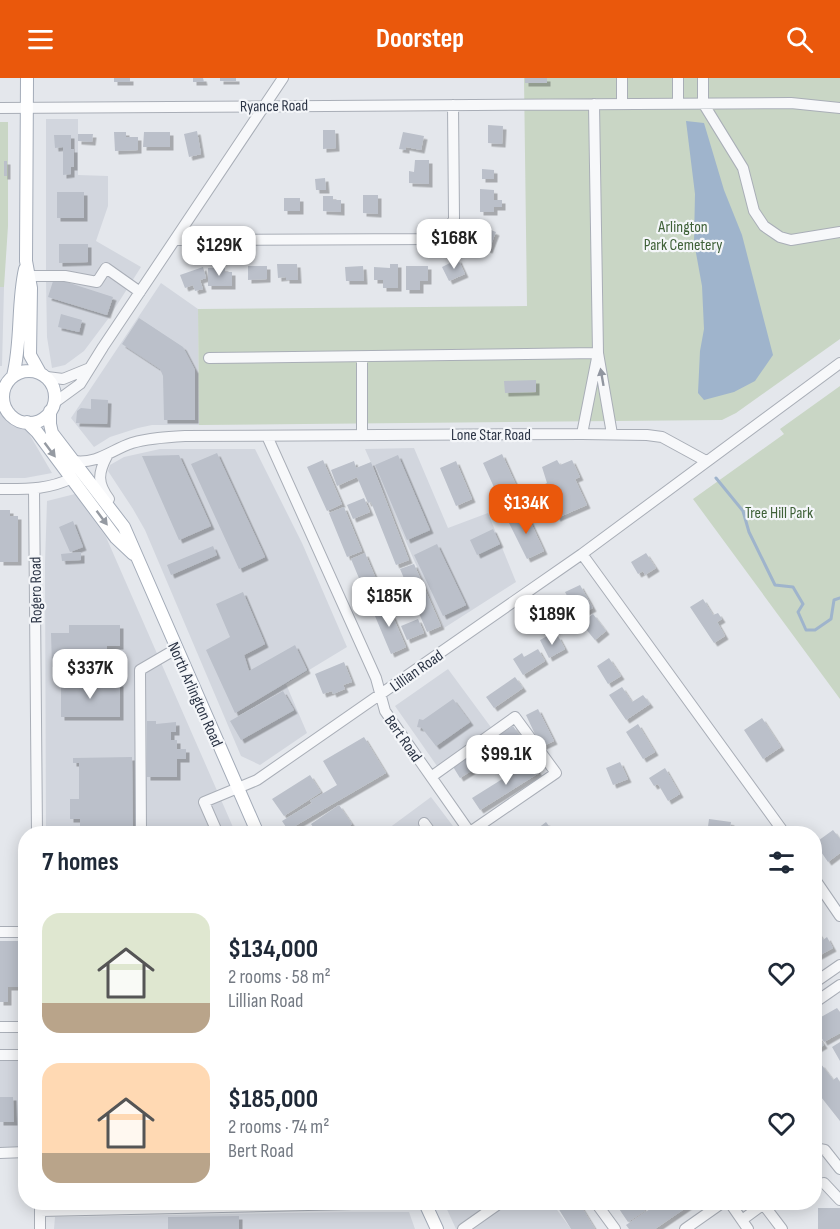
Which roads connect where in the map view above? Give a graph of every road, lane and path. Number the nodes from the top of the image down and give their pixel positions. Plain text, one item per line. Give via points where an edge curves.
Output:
1 (27, 78) edge
2 (283, 78) edge
3 (622, 78) edge
4 (678, 78) edge
5 (703, 78) edge
6 (678, 103) junction
7 (703, 103) junction
8 (594, 104) junction
9 (622, 104) junction
10 (453, 105) junction
11 (265, 106) junction
12 (0, 108) edge
13 (27, 108) junction
14 (840, 108) edge
15 (840, 232) edge
16 (175, 240) junction
17 (26, 261) junction
18 (29, 276) junction
19 (140, 292) junction
20 (598, 353) junction
21 (362, 357) junction
22 (209, 358) dead end
23 (840, 363) edge
24 (90, 368) junction
25 (44, 375) junction
26 (7, 381) edge
27 (3, 406) edge
28 (52, 407) junction
29 (27, 422) junction
30 (582, 434) junction
31 (612, 434) junction
32 (362, 435) junction
33 (267, 436) junction
34 (107, 456) junction
35 (74, 461) junction
36 (706, 461) junction
37 (72, 478) junction
38 (0, 489) edge
39 (34, 489) junction
40 (130, 540) junction
41 (134, 554) junction
42 (582, 554) junction
43 (176, 649) junction
44 (380, 694) junction
45 (431, 777) junction
46 (237, 788) junction
47 (424, 823) dead end
48 (37, 826) edge
49 (141, 826) edge
50 (214, 826) edge
51 (254, 826) edge
52 (426, 826) edge
53 (463, 826) edge
54 (476, 826) edge
55 (779, 826) edge
56 (822, 890) edge
57 (840, 916) edge
58 (0, 932) edge
59 (18, 932) edge
60 (840, 965) edge
61 (822, 977) edge
62 (840, 985) edge
63 (822, 997) edge
64 (0, 1028) edge
65 (18, 1028) edge
66 (0, 1055) edge
67 (18, 1055) edge
68 (822, 1149) edge
69 (18, 1152) edge
70 (0, 1153) edge
71 (840, 1169) edge
72 (824, 1183) dead end
73 (840, 1200) edge
74 (40, 1210) edge
75 (428, 1210) edge
76 (490, 1210) edge
77 (601, 1210) edge
78 (712, 1210) edge
79 (735, 1210) edge
80 (758, 1210) edge
81 (768, 1210) edge
82 (745, 1224) edge
83 (40, 1229) edge
84 (437, 1229) edge
85 (463, 1229) edge
86 (615, 1229) edge
87 (685, 1229) edge
88 (782, 1229) edge

1 - 13 main road
2 - 11 street
3 - 9 street
4 - 6 street
5 - 7 street
6 - 7 street, Ryance Road
6 - 9 street, Ryance Road
7 - 14 street, Ryance Road via 790,103
7 - 15 street via 743,168 754,211 764,226 791,240
8 - 9 street, Ryance Road
8 - 10 street, Ryance Road
8 - 20 street
10 - 11 street, Ryance Road
10 - 16 street via 454,218 449,232 436,239
11 - 13 street, Ryance Road
11 - 16 street
12 - 13 street, Ryance Road
13 - 17 main road
16 - 19 street
17 - 18 main road
17 - 26 main road via 18,358
18 - 19 street via 65,276 97,282 106,268
18 - 25 main road via 30,355
19 - 24 street
20 - 21 street
20 - 30 street
31 -> 20 street
21 - 22 street
21 - 32 street
23 - 36 street
24 - 25 street via 63,379
24 - 28 street via 80,384
25 - 26 main road via 24,371
25 - 28 main road via 55,392
26 - 27 main road
27 - 29 main road via 12,416
28 - 29 main road via 38,421
28 - 35 main road, North Arlington Road via 52,433
29 -> 37 main road, North Arlington Road
30 - 31 street, Lone Star Road
30 - 32 street, Lone Star Road
31 - 36 street, Lone Star Road via 662,437
32 - 33 street, Lone Star Road
33 - 34 street, Lone Star Road via 156,438 131,443
33 - 44 street, Bert Road
34 - 35 street, Lone Star Road via 87,463
34 - 40 street via 98,479 129,525
35 - 40 main road, North Arlington Road
36 - 42 street, Lillian Road
37 - 39 street via 57,486
37 -> 41 main road, North Arlington Road via 116,538
38 - 39 street
39 - 48 street, Rogero Road
40 - 41 main road, North Arlington Road
41 - 43 main road, North Arlington Road
42 - 44 street, Lillian Road
42 - 55 street
43 - 46 main road, North Arlington Road
43 - 49 street via 140,670
44 - 45 street, Bert Road via 385,711
44 - 46 street, Lillian Road via 257,780
45 - 53 street, Bert Road
45 - 54 street via 515,717 556,773
46 - 50 street, Lillian Road via 204,802
46 - 51 main road, North Arlington Road
47 - 52 street
56 - 57 street
58 - 59 street
60 - 61 street
62 - 63 street
64 - 65 street
66 - 67 street
68 - 71 street
69 - 70 street
72 - 73 street
74 - 83 street
75 - 84 main road
76 - 85 street
77 - 86 street
78 - 87 street
79 - 82 street
80 - 82 street
81 - 88 street

